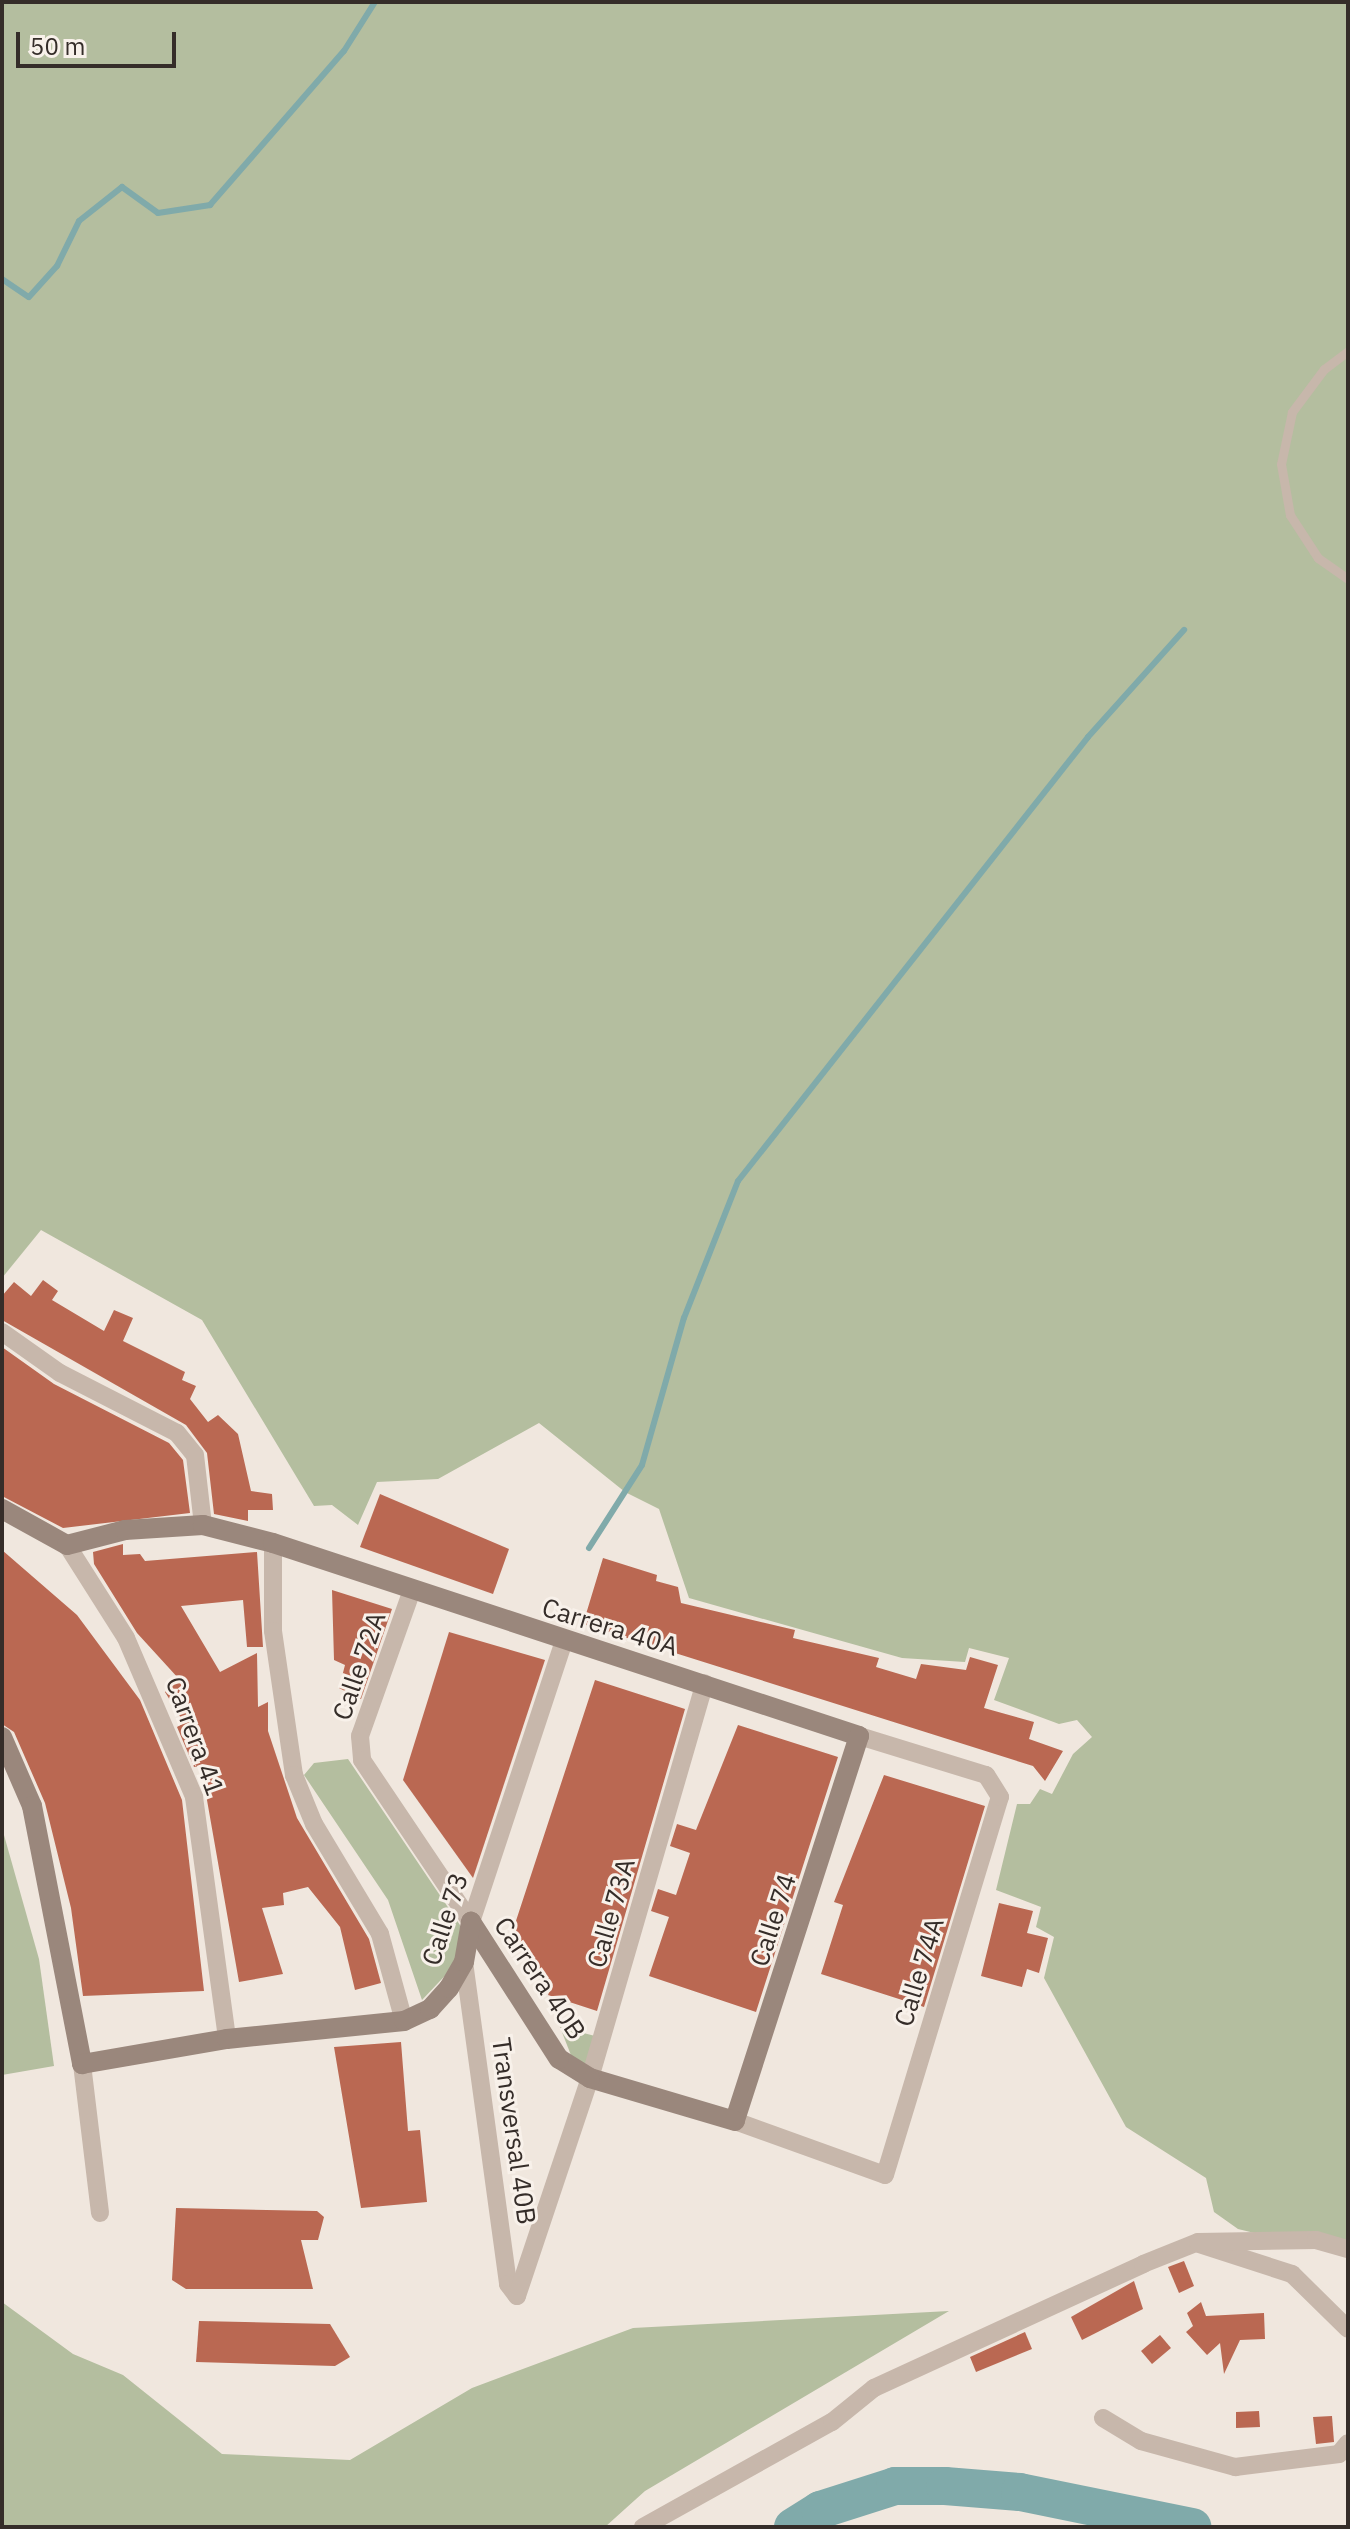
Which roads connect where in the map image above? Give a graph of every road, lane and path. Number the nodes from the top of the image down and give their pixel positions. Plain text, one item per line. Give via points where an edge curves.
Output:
1 (1348, 351) edge
2 (1348, 579) edge
3 (2, 1332) edge
4 (2, 1509) edge
5 (203, 1525) junction
6 (273, 1543) junction
7 (67, 1545) junction
8 (412, 1590) junction
9 (564, 1641) junction
10 (705, 1683) junction
11 (859, 1736) junction
12 (2, 1737) edge
13 (362, 1760) joint
14 (997, 1785) joint
15 (471, 1922) junction
16 (464, 1962) junction
17 (404, 2021) junction
18 (227, 2039) junction
19 (82, 2064) junction
20 (590, 2078) junction
21 (735, 2121) junction
22 (885, 2175) joint
23 (100, 2213) dead end
24 (1198, 2242) junction
25 (1348, 2249) edge
26 (524, 2294) joint
27 (1348, 2329) edge
28 (1103, 2418) dead end
29 (1348, 2443) edge
30 (643, 2527) edge

1 - 2 lane via 1324,369 1292,412 1281,464 1290,515 1318,558
3 - 5 street via 60,1373 177,1433 195,1455
4 - 7 street, Carrera 41
5 - 6 street, Carrera 40A
5 - 7 street, Carrera 40A via 125,1530
6 - 8 street, Carrera 40A
6 - 17 street via 273,1631 294,1775 314,1824 380,1934
7 - 18 street, Carrera 41 via 126,1638 194,1797
8 - 9 street, Carrera 40A
8 - 13 street, Calle 72A via 360,1736
9 - 10 street, Carrera 40A
9 - 15 street, Calle 73
10 - 11 street, Carrera 40A
10 - 20 street, Calle 73A
11 - 14 street, Carrera 40A via 986,1775
11 - 21 street, Calle 74
12 - 19 street via 32,1806
13 - 15 street, Carrera 40B
14 - 22 street, Calle 74A via 1000,1797
15 - 16 street, Calle 73
15 - 20 street, Carrera 40B via 559,2059
16 - 17 street, Calle 73 via 430,2009
16 - 26 street, Transversal 40B via 508,2284
17 - 18 street, Calle 73
18 - 19 street, Calle 73
19 - 23 street
20 - 21 street, Carrera 40B
20 - 26 street, Calle 73A
21 - 22 street, Carrera 40B
24 - 25 street via 1316,2240
24 - 27 street via 1292,2274
24 - 30 street via 874,2388 818,2430
28 - 29 street via 1141,2441 1235,2467 1339,2454

